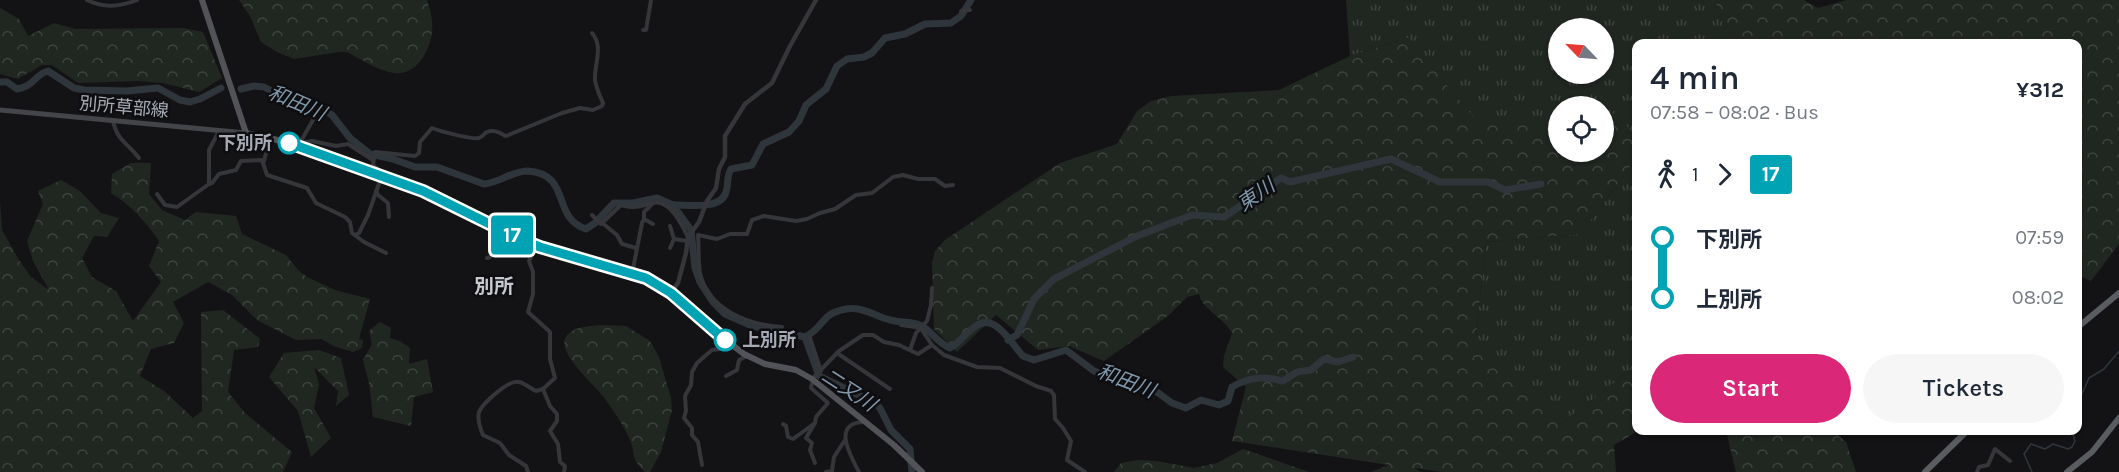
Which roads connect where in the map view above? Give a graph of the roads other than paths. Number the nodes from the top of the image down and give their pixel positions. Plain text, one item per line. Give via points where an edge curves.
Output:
1 (87, 0) edge
2 (137, 0) edge
3 (202, 0) edge
4 (651, 0) edge
5 (816, 0) edge
6 (970, 10) dead end
7 (961, 11) dead end
8 (643, 30) dead end
9 (592, 33) dead end
10 (317, 105) dead end
11 (0, 110) edge
12 (113, 121) junction
13 (219, 131) junction
14 (246, 133) junction
15 (270, 138) junction
16 (298, 143) junction
17 (139, 158) dead end
18 (373, 160) junction
19 (264, 161) junction
20 (382, 175) junction
21 (209, 184) junction
22 (953, 185) dead end
23 (376, 191) junction
24 (157, 194) dead end
25 (653, 203) junction
26 (592, 215) dead end
27 (389, 217) dead end
28 (644, 219) junction
29 (602, 222) junction
30 (653, 224) dead end
31 (670, 226) dead end
32 (696, 228) junction
33 (505, 231) junction
34 (355, 235) junction
35 (698, 235) junction
36 (688, 238) junction
37 (674, 239) junction
38 (537, 246) junction
39 (670, 248) dead end
40 (636, 249) junction
41 (386, 254) dead end
42 (487, 258) dead end
43 (632, 274) junction
44 (932, 288) dead end
45 (671, 293) junction
46 (2119, 293) edge
47 (2082, 324) edge
48 (901, 326) dead end
49 (782, 327) dead end
50 (920, 329) junction
51 (810, 338) dead end
52 (731, 344) junction
53 (932, 345) junction
54 (910, 350) junction
55 (837, 353) junction
56 (747, 356) junction
57 (821, 371) junction
58 (726, 376) dead end
59 (813, 380) junction
60 (543, 388) junction
61 (890, 389) dead end
62 (2119, 418) edge
63 (866, 422) junction
64 (815, 423) junction
65 (783, 424) dead end
66 (1963, 435) edge
67 (845, 440) junction
68 (2010, 461) dead end
69 (815, 463) dead end
70 (702, 465) dead end
71 (528, 472) edge
72 (564, 472) edge
73 (825, 472) edge
74 (859, 472) edge
75 (922, 472) edge
76 (1085, 472) edge
77 (1926, 472) edge
78 (1977, 472) edge
79 (2067, 472) edge

1 - 2 street via 115,6
3 - 14 main road
4 - 8 street
5 - 32 street via 772,83 745,104 725,136 726,157
6 - 7 street
9 - 18 street via 598,48 595,78 603,103 599,109 580,108 506,136 491,131 471,138 432,128 420,142 417,155 375,152
10 - 16 street via 317,113
11 - 12 main road, 別所草部線
12 - 13 main road, 別所草部線
12 - 17 street via 118,137
13 - 14 main road, 別所草部線
13 - 21 street via 209,150
14 - 15 main road
15 - 16 main road
15 - 19 street
16 - 18 street via 348,144
16 - 20 main road
18 - 20 street
19 - 21 street via 241,162 236,170 219,174
19 - 34 street via 267,175 307,188 316,203 348,220
20 - 23 street
20 - 33 main road
21 - 24 street via 177,207 165,205
22 - 35 street via 945,186 935,179 892,177 872,193 856,195 835,209 807,219 764,216 752,220 747,234 717,239
23 - 27 street via 388,203
23 - 34 street via 368,215
25 - 28 street via 644,212
25 - 29 street via 636,208 621,205
25 - 36 street via 667,206
26 - 29 street
28 - 30 street
28 - 40 street
29 - 40 street via 620,243
31 - 37 street
32 - 35 street
32 - 36 street
33 - 38 main road
33 - 42 street
34 - 41 street
35 - 49 street via 700,275 721,307 764,325
36 - 37 street
36 - 45 street via 678,283
37 - 39 street
38 - 43 main road
38 - 60 street via 529,261 533,294 528,312 550,332 550,359 556,375
40 - 43 street
43 - 45 main road
44 - 50 street via 927,321
45 - 52 main road
46 - 47 highway
48 - 50 street
50 - 53 street
50 - 54 street
51 - 57 street
52 - 56 main road
52 - 70 street via 712,350 697,363 685,396 684,418 698,442
53 - 54 street via 918,354
53 - 76 street via 944,355 977,367 1000,368 1051,391 1055,419 1071,441 1068,460
54 - 55 street via 868,334
55 - 57 street
55 - 61 street
56 - 58 street via 739,360 737,370
56 - 59 main road via 776,368 796,370
57 - 59 street
59 - 63 main road
59 - 64 street via 811,388 828,403
60 - 71 street via 536,391 515,382 494,394 479,415 483,435 500,443
60 - 72 street via 557,414 550,432 558,444
62 - 79 highway via 2092,452
63 - 67 street via 849,427
63 - 75 main road
64 - 65 street via 793,440
64 - 69 street via 806,438 812,444
66 - 77 highway
67 - 73 street via 834,457 832,471
67 - 74 street
68 - 78 street via 1995,449 1988,465 1979,467

